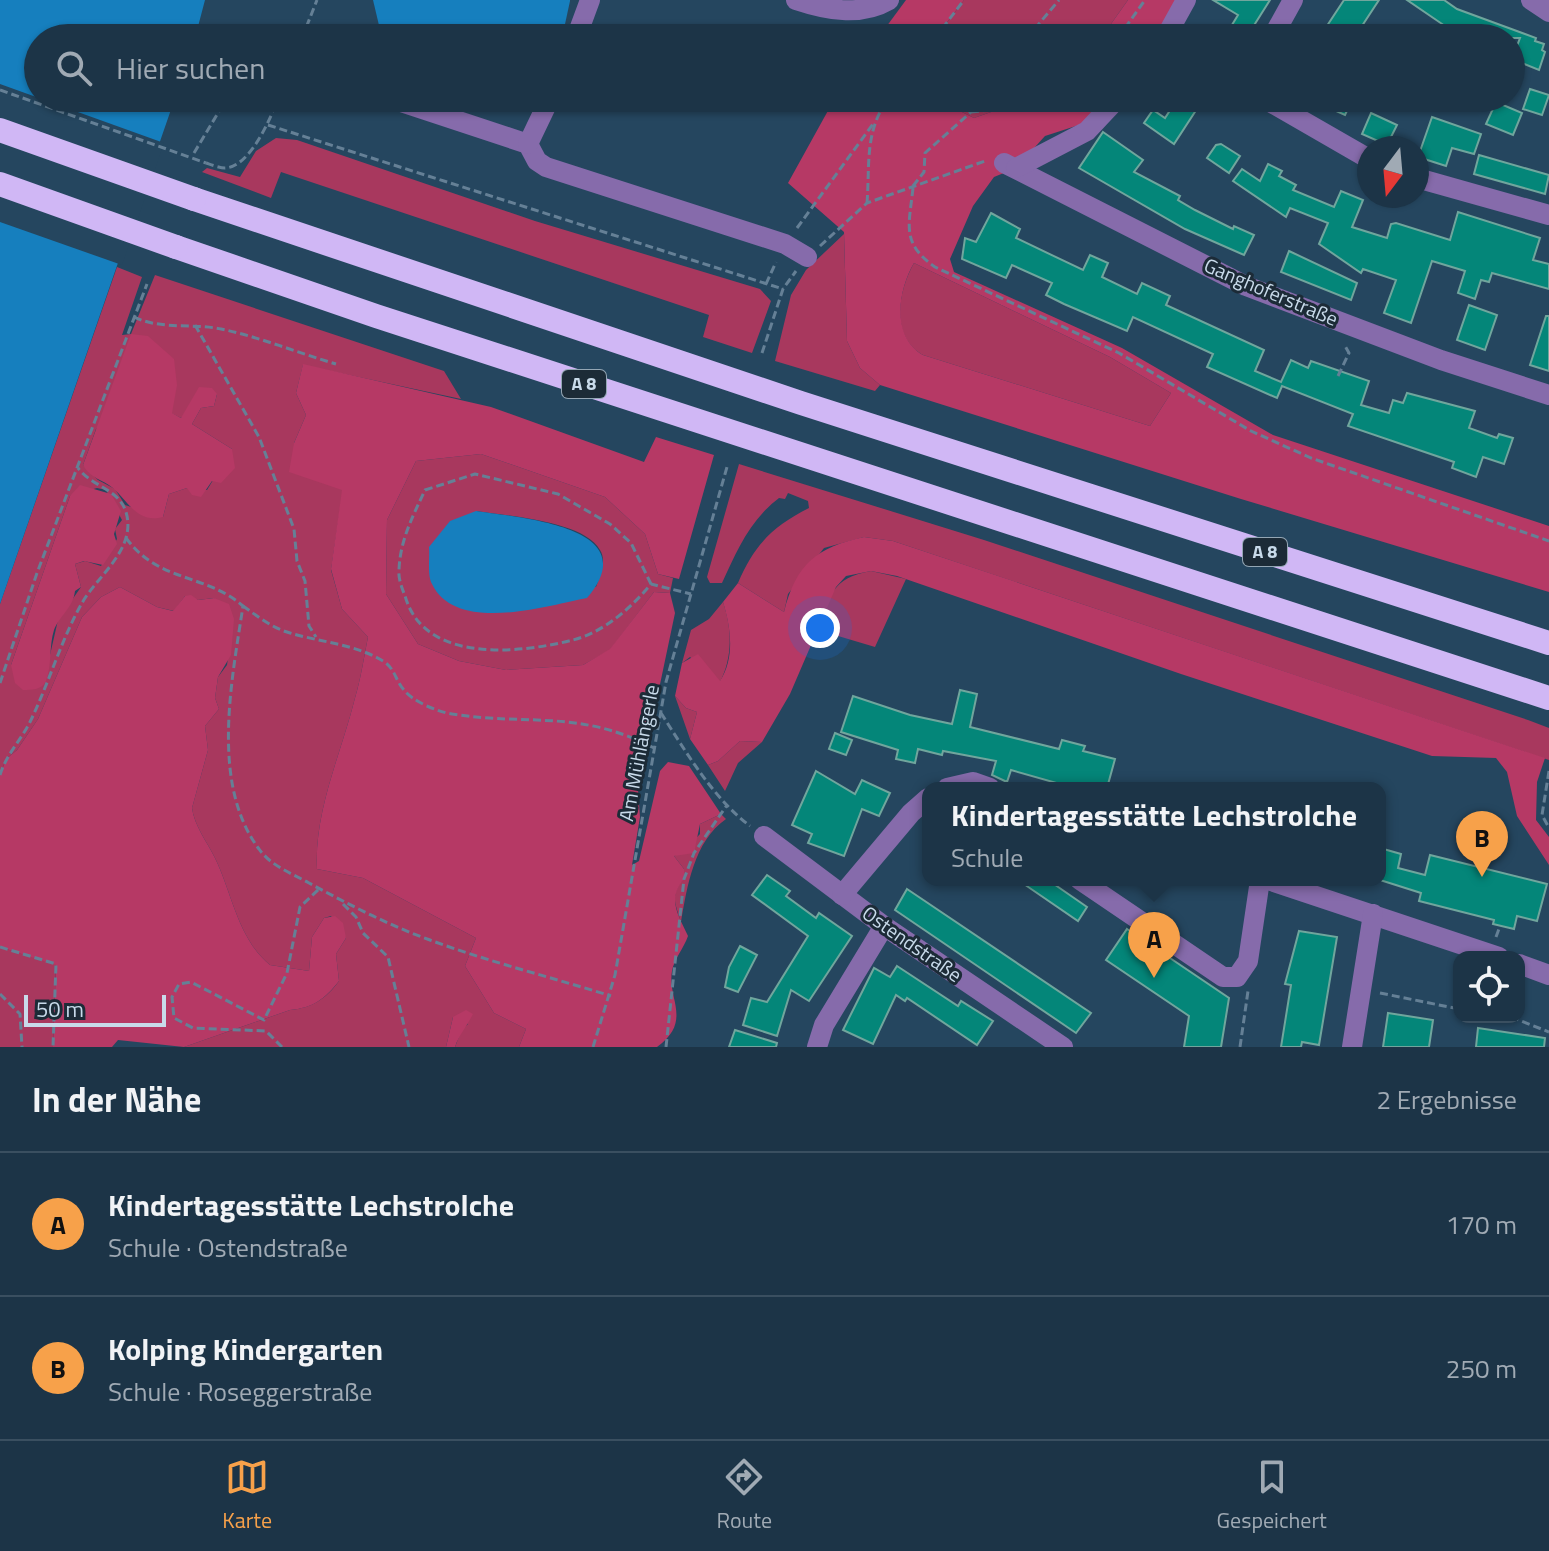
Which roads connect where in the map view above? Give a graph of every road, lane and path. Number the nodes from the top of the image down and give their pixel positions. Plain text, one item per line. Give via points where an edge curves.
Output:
1 (317, 0) edge
2 (590, 0) edge
3 (796, 0) edge
4 (889, 0) edge
5 (964, 0) edge
6 (1059, 0) edge
7 (1145, 0) edge
8 (1186, 0) edge
9 (1293, 0) edge
10 (1531, 0) edge
11 (1549, 12) edge
12 (308, 24) edge
13 (581, 24) edge
14 (946, 24) edge
15 (1039, 24) edge
16 (1128, 24) edge
17 (1173, 24) edge
18 (1280, 24) edge
19 (0, 90) edge
20 (24, 99) edge
21 (62, 112) edge
22 (219, 112) edge
23 (273, 112) edge
24 (431, 112) edge
25 (543, 112) edge
26 (880, 112) edge
27 (971, 112) edge
28 (1105, 112) edge
29 (1287, 112) edge
30 (873, 124) junction
31 (268, 125) junction
32 (0, 130) edge
33 (528, 144) junction
34 (1357, 152) edge
35 (194, 153) dead end
36 (1010, 166) junction
37 (1429, 181) edge
38 (0, 184) edge
39 (912, 188) junction
40 (1549, 215) edge
41 (785, 244) junction
42 (807, 257) dead end
43 (147, 284) dead end
44 (766, 284) junction
45 (134, 317) junction
46 (195, 325) junction
47 (1345, 346) dead end
48 (762, 353) dead end
49 (336, 364) dead end
50 (1338, 376) dead end
51 (1549, 395) edge
52 (727, 467) dead end
53 (78, 468) junction
54 (126, 538) junction
55 (1549, 541) edge
56 (651, 584) junction
57 (691, 594) junction
58 (243, 606) junction
59 (317, 637) junction
60 (1549, 643) edge
61 (0, 683) edge
62 (1549, 698) edge
63 (661, 713) junction
64 (654, 748) junction
65 (1549, 771) edge
66 (0, 775) edge
67 (922, 803) edge
68 (727, 805) junction
69 (1549, 828) edge
70 (764, 836) joint
71 (1089, 886) edge
72 (1259, 886) edge
73 (1287, 886) edge
74 (320, 888) junction
75 (842, 895) junction
76 (338, 900) junction
77 (1373, 914) junction
78 (884, 926) junction
79 (0, 947) edge
80 (1481, 951) edge
81 (1248, 961) junction
82 (1525, 966) edge
83 (1549, 975) edge
84 (1361, 990) junction
85 (0, 994) edge
86 (611, 996) junction
87 (1453, 1008) edge
88 (1525, 1023) edge
89 (1549, 1032) edge
90 (22, 1047) edge
91 (53, 1047) edge
92 (282, 1047) edge
93 (409, 1047) edge
94 (593, 1047) edge
95 (666, 1047) edge
96 (817, 1047) edge
97 (1063, 1047) edge
98 (1240, 1047) edge
99 (1352, 1047) edge

1 - 12 path
2 - 13 street
3 - 4 street via 847,11
5 - 14 path
6 - 15 path
7 - 16 path
8 - 17 street
9 - 18 street
10 - 11 street
19 - 20 path, bridge
21 - 31 path, bridge via 226,168 240,163
22 - 35 path
23 - 31 path
24 - 33 street
25 - 33 street
26 - 30 path
27 - 39 path via 925,153 924,172
28 - 36 street via 1087,131
29 - 34 street
30 - 39 path via 867,203
30 - 41 path
31 - 44 path
32 - 60 highway, A 8, bridge via 801,403
33 - 41 street via 546,167
36 - 39 path via 985,161
36 - 51 street, Ganghoferstraße via 1246,286
37 - 40 street
38 - 62 highway, A 8, bridge via 391,321
39 - 55 path via 908,230 915,253 935,267 1119,353 1275,442
41 - 42 street
41 - 44 path
43 - 45 path
44 - 48 path via 783,289
45 - 46 path via 161,325
45 - 53 path
46 - 49 path
46 - 59 path via 259,437 294,529 309,626
47 - 50 path via 1349,353
52 - 57 path, Am Mühlängerle
53 - 54 path via 114,494 125,509
53 - 61 path
54 - 58 path via 160,570 216,589
54 - 66 path via 82,603 29,725
56 - 56 path via 629,610 575,639 488,651 440,640 411,616 398,574 403,536 425,490 475,474 558,494 610,524 631,543
56 - 57 path
57 - 63 path, Am Mühlängerle
58 - 59 path via 290,633
58 - 74 path via 227,716 239,806 271,863
59 - 64 path via 380,660 391,667 404,691 449,714 588,724
63 - 64 path, Am Mühlängerle
63 - 68 path
64 - 86 path, Am Mühlängerle
65 - 69 path via 1542,815
67 - 75 street
68 - 70 path
68 - 95 path via 694,853 684,879
70 - 75 street, Ostendstraße
71 - 81 street via 1223,977 1237,977
72 - 81 street
73 - 77 street
74 - 76 path
74 - 92 path via 300,907 287,973 264,1020 191,982 179,984 172,997 174,1018 193,1028 266,1031
75 - 78 street, Ostendstraße
76 - 86 path via 430,940
76 - 93 path via 388,957
77 - 80 street
77 - 84 street
78 - 96 street via 824,1025
78 - 97 street, Ostendstraße
79 - 91 path via 56,964
81 - 98 path via 1252,968
82 - 83 street
84 - 87 path
84 - 99 street
85 - 90 path via 20,1014
86 - 94 path, Am Mühlängerle
88 - 89 path

